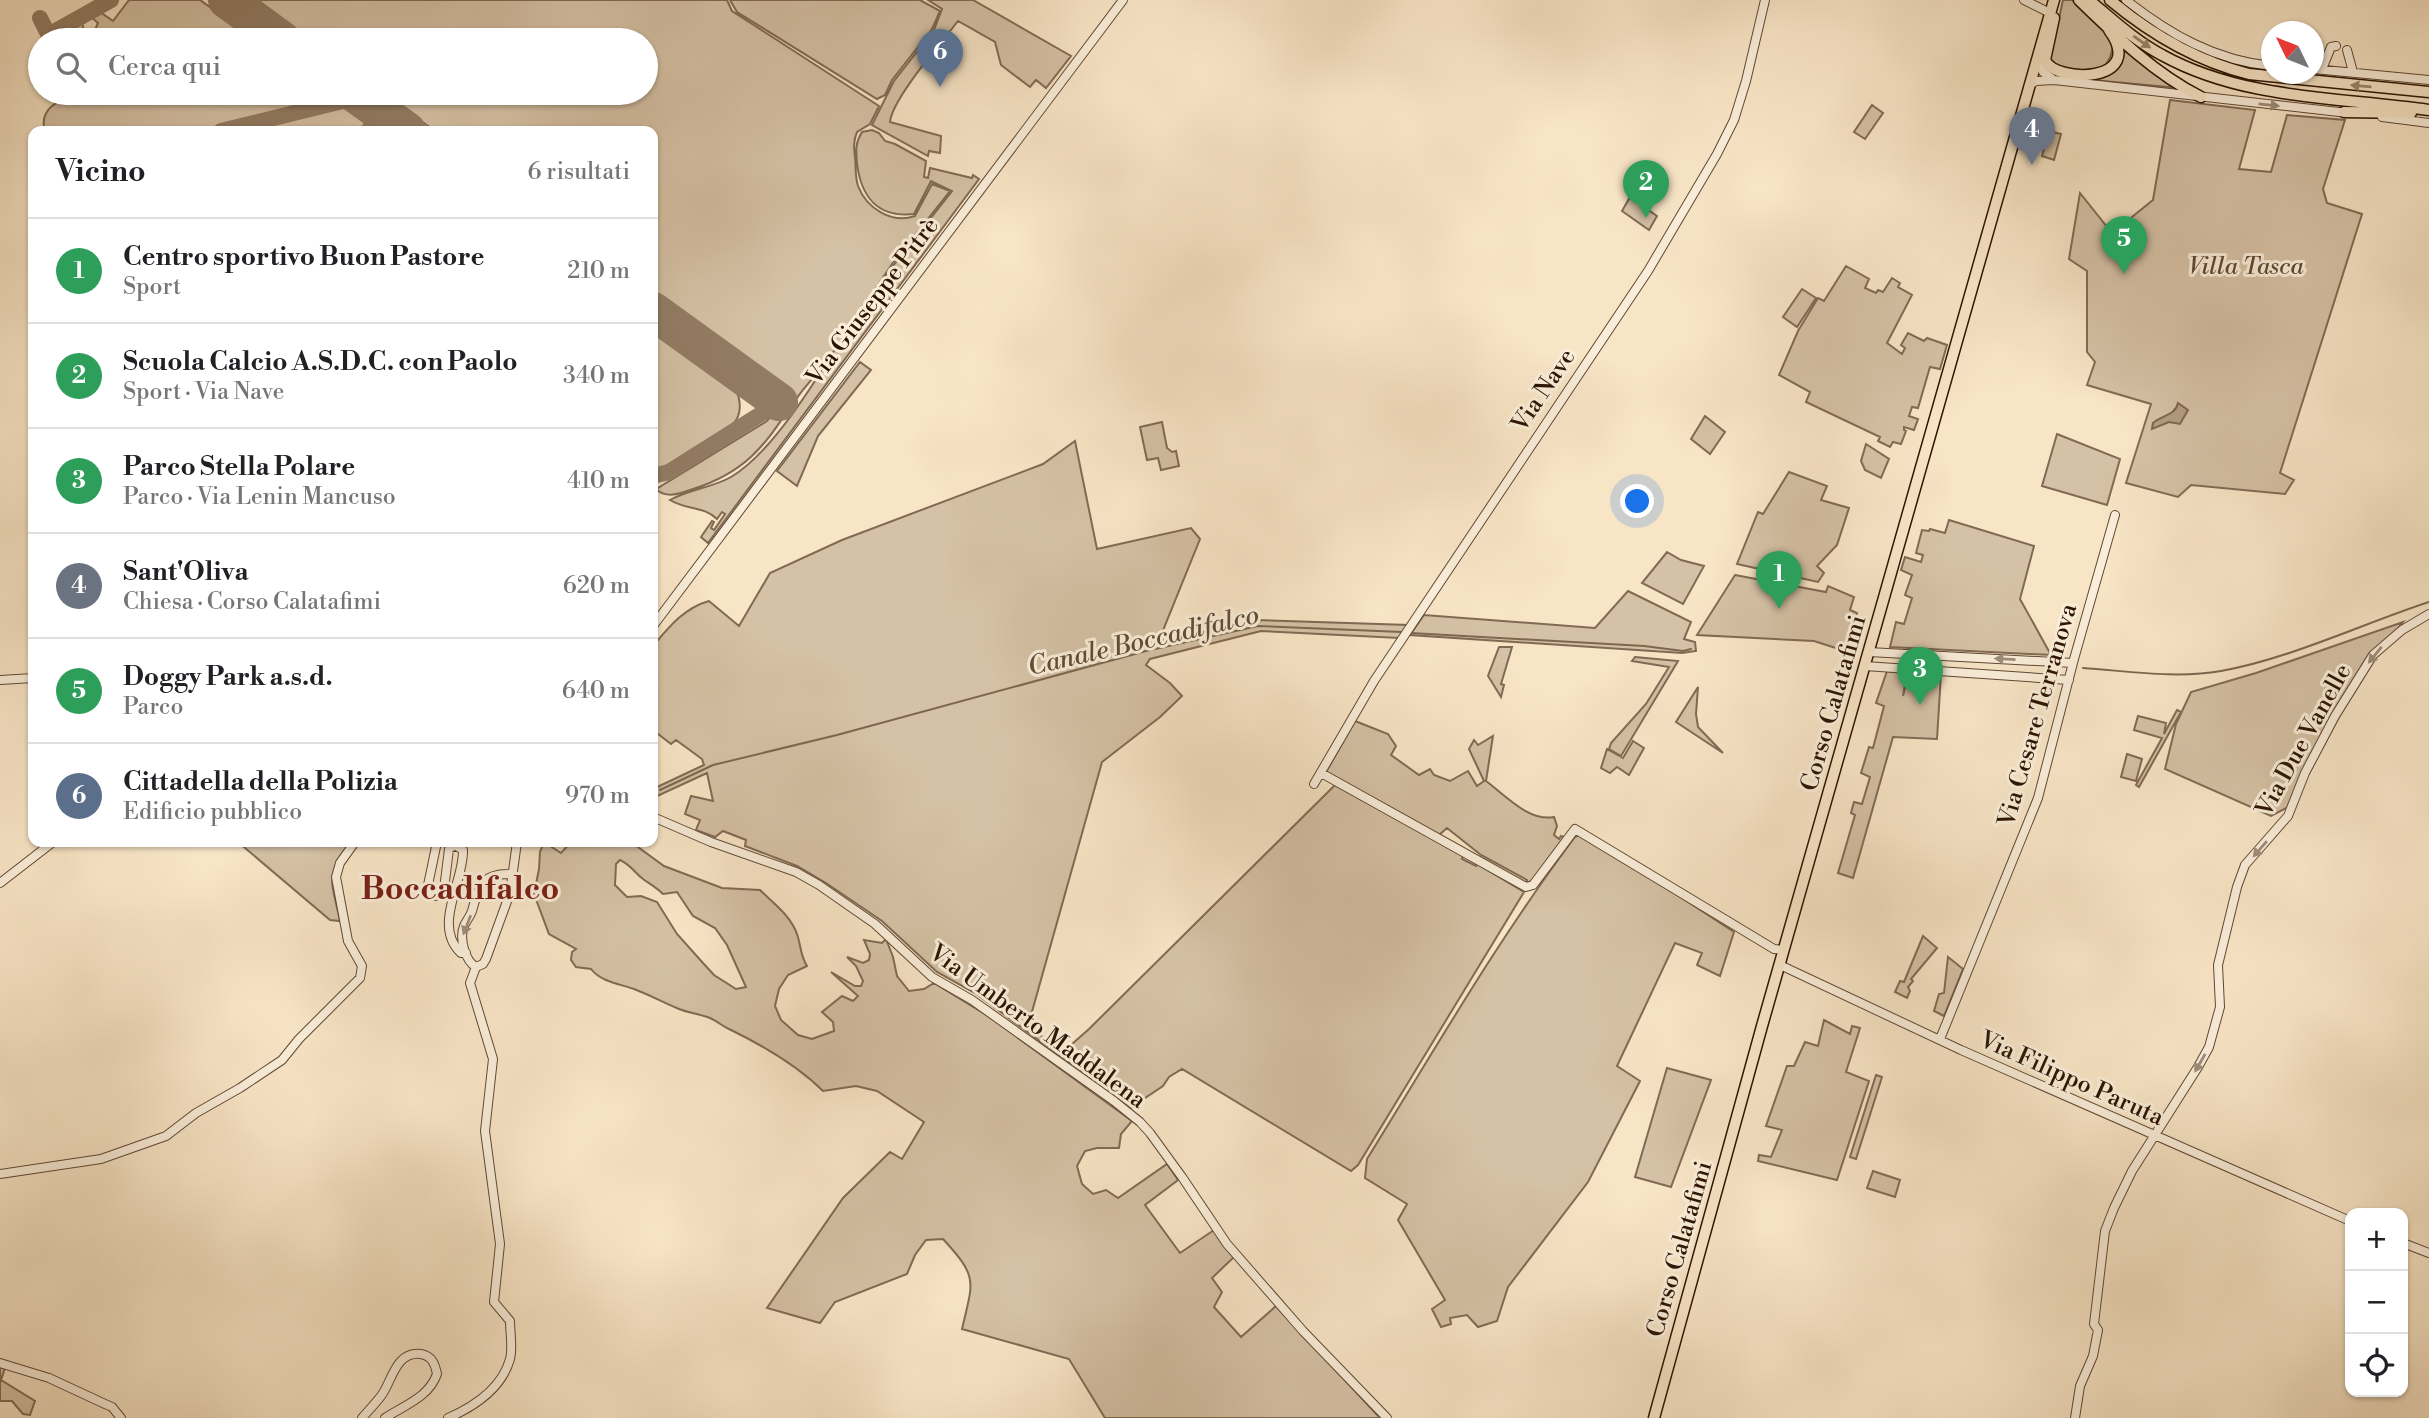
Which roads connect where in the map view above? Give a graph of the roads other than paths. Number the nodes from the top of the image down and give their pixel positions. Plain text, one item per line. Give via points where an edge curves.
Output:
1 (1123, 0) edge
2 (1765, 0) edge
3 (2024, 0) edge
4 (2055, 0) edge
5 (2079, 0) edge
6 (2089, 0) edge
7 (2110, 0) edge
8 (2126, 0) edge
9 (2050, 13) junction
10 (2109, 30) junction
11 (2336, 46) dead end
12 (2347, 50) dead end
13 (2037, 56) junction
14 (2324, 59) edge
15 (2261, 65) edge
16 (2324, 70) edge
17 (2261, 71) edge
18 (2353, 72) junction
19 (2249, 74) junction
20 (2054, 80) junction
21 (2429, 80) edge
22 (2029, 85) junction
23 (2429, 92) edge
24 (2201, 97) junction
25 (2429, 111) edge
26 (2344, 112) junction
27 (2429, 122) edge
28 (2115, 515) dead end
29 (2429, 614) edge
30 (658, 619) edge
31 (1869, 652) junction
32 (2073, 663) junction
33 (1865, 666) junction
34 (28, 678) edge
35 (0, 680) edge
36 (2069, 680) junction
37 (1321, 773) junction
38 (1314, 784) dead end
39 (658, 819) edge
40 (47, 847) edge
41 (351, 847) edge
42 (436, 847) edge
43 (452, 847) edge
44 (458, 847) edge
45 (516, 847) edge
46 (511, 873) junction
47 (0, 884) edge
48 (1784, 950) junction
49 (466, 953) junction
50 (1780, 965) junction
51 (476, 967) junction
52 (1940, 1039) junction
53 (2154, 1135) junction
54 (0, 1174) edge
55 (2345, 1219) edge
56 (2408, 1245) edge
57 (2429, 1253) edge
58 (0, 1363) edge
59 (121, 1418) edge
60 (362, 1418) edge
61 (385, 1418) edge
62 (448, 1418) edge
63 (1387, 1418) edge
64 (1654, 1418) edge
65 (2075, 1418) edge

1 - 30 street, Via Giuseppe Pitrè
2 - 37 street, Via Nave via 1734,120 1717,154 1648,271 1374,681
3 - 9 street
4 - 9 main road, Corso Calatafimi
4 - 10 main road via 2046,61 2052,70 2092,76 2109,70 2118,46
5 - 10 main road
6 -> 25 main road via 2160,54 2219,80 2258,90
7 - 19 main road via 2168,42
8 - 15 street via 2193,44
9 - 13 main road, Corso Calatafimi
10 - 24 main road via 2164,75
11 - 14 street
12 - 18 street
13 - 20 street via 2043,72
13 - 22 main road, Corso Calatafimi
16 - 18 street
17 - 19 main road
18 - 21 street
23 -> 19 main road
20 - 22 street
20 - 24 street
22 - 31 main road, Corso Calatafimi
24 -> 26 street
25 - 26 main road
26 - 27 street
28 - 32 street, Via Cesare Terranova
29 -> 53 street, Via Due Vanelle via 2402,629 2373,655 2335,716 2288,816 2245,866 2218,965 2220,1007 2209,1047
32 -> 31 street
31 - 33 main road, Corso Calatafimi
32 - 36 street, Via Cesare Terranova
33 - 36 street
33 - 48 main road, Corso Calatafimi
34 - 35 street
36 - 52 street, Via Cesare Terranova via 2038,798
37 - 38 street, Via Nave
37 - 48 street via 1526,887 1533,885 1575,829
39 - 63 street, Via Umberto Maddalena via 819,885 875,924 932,978 972,1000 1131,1115 1150,1133 1227,1244
40 - 47 street
41 - 54 street via 336,877 348,941 362,966 360,978 282,1060 166,1136 101,1159
42 - 43 street via 428,885 433,896 444,889
44 - 49 street via 463,850 449,930 458,951
45 - 46 street
46 -> 49 street via 491,876 478,888 463,930
46 - 51 street via 510,893 486,960
48 - 50 main road, Corso Calatafimi
49 - 51 street
50 - 52 street, Via Filippo Paruta
50 - 64 main road, Corso Calatafimi
51 - 62 street via 470,982 493,1059 485,1131 500,1244 495,1302 510,1321 510,1359 498,1381 477,1403
52 - 53 street, Via Filippo Paruta
53 - 55 street, Via Filippo Paruta
53 - 65 street, Via Due Vanelle via 2122,1189 2105,1231 2094,1324 2098,1330
56 - 57 street
58 - 59 street via 48,1378 112,1407
60 - 61 street via 383,1394 392,1371 412,1354 424,1354 438,1374 434,1384

